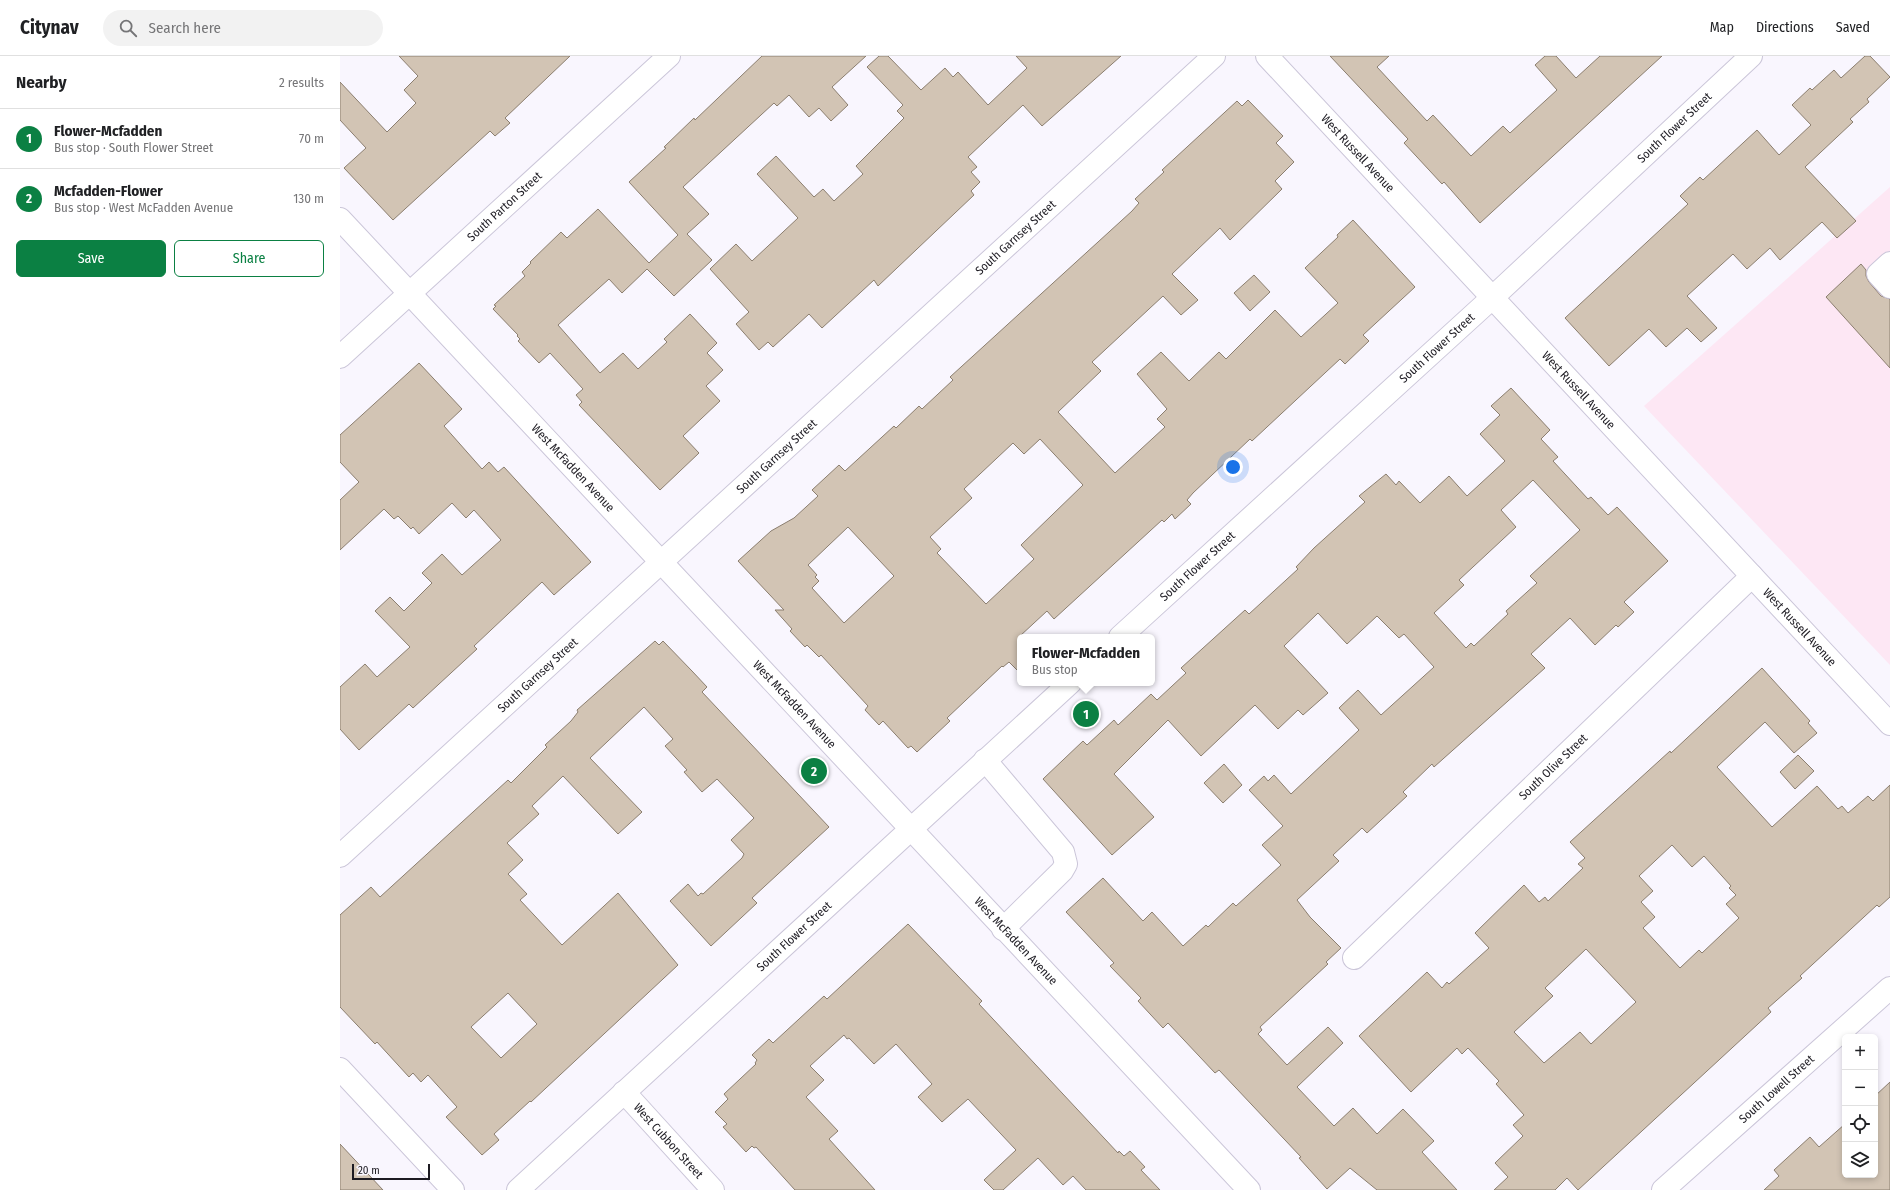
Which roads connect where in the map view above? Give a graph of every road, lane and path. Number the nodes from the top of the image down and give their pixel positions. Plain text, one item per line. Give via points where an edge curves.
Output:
1 (669, 56) edge
2 (1214, 56) edge
3 (1266, 56) edge
4 (1751, 56) edge
5 (340, 219) edge
6 (1890, 263) edge
7 (1890, 287) edge
8 (410, 294) junction
9 (1492, 298) junction
10 (340, 358) edge
11 (661, 563) junction
12 (1752, 576) junction
13 (1123, 634) edge
14 (1067, 686) edge
15 (1890, 724) edge
16 (985, 760) junction
17 (909, 829) junction
18 (340, 856) edge
19 (1003, 930) junction
20 (1354, 958) dead end
21 (1890, 988) edge
22 (340, 1069) edge
23 (624, 1092) junction
24 (453, 1190) edge
25 (518, 1190) edge
26 (713, 1190) edge
27 (1249, 1190) edge
28 (1663, 1190) edge

1 - 8 street, South Parton Street
2 - 11 street, South Garnsey Street
3 - 9 street, West Russell Avenue
4 - 9 street, South Flower Street
5 - 8 street, West McFadden Avenue
6 - 7 street via 1878,274
8 - 10 street, South Parton Street
8 - 11 street, West McFadden Avenue
9 - 12 street, West Russell Avenue
9 - 13 street, South Flower Street
11 - 17 street, West McFadden Avenue
11 - 18 street, South Garnsey Street
12 - 15 street, West Russell Avenue
12 - 20 street, South Olive Street
14 - 16 street, South Flower Street
16 - 17 street, South Flower Street
16 - 19 street via 1063,852 1066,864
17 - 19 street, West McFadden Avenue
17 - 23 street, South Flower Street
19 - 27 street, West McFadden Avenue
21 - 28 street, South Lowell Street
22 - 24 street
23 - 25 street, South Flower Street
23 - 26 street, West Cubbon Street

